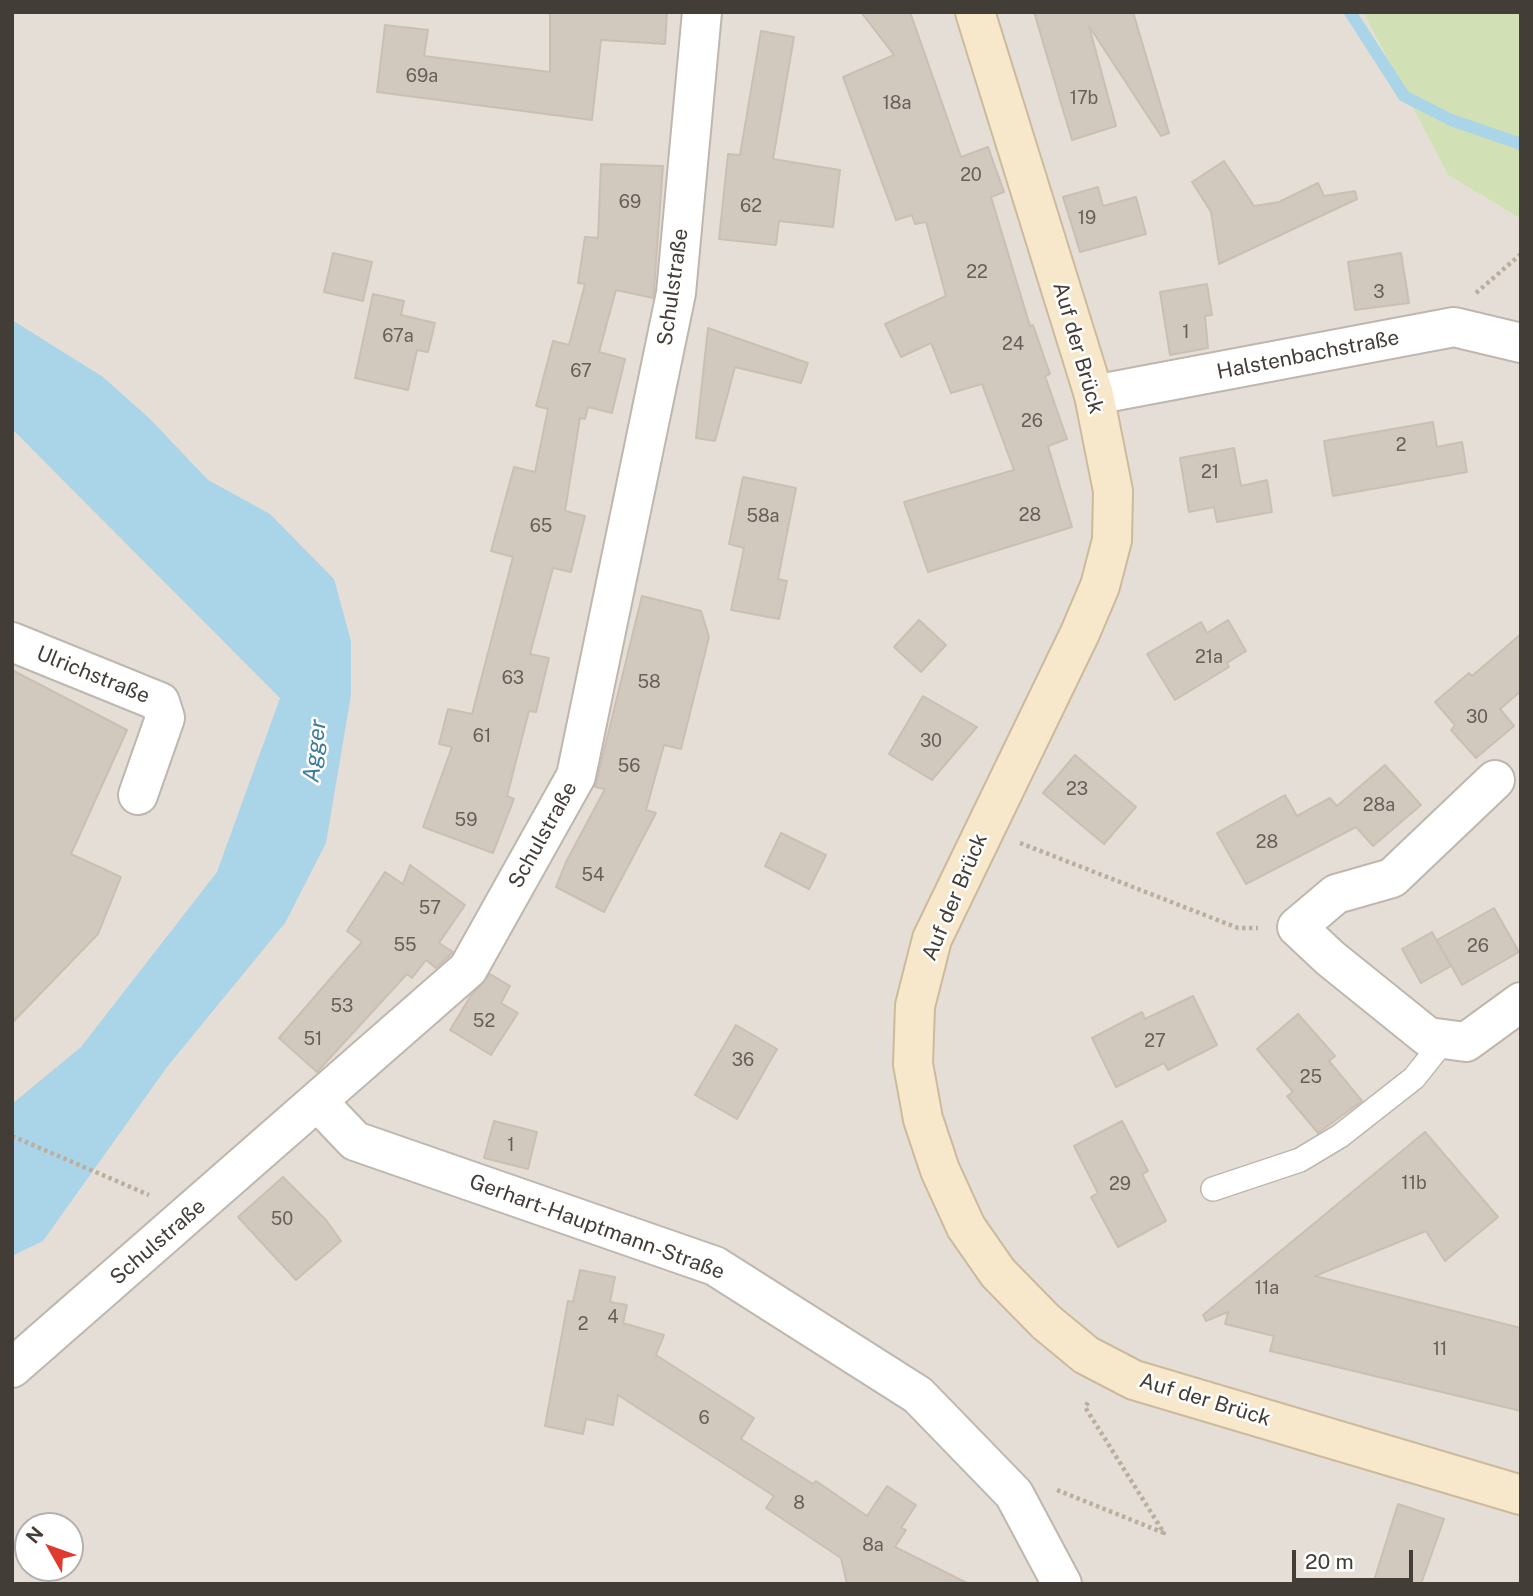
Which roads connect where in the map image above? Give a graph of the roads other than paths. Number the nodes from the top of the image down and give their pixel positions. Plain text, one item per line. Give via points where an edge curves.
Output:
1 (702, 12) edge
2 (975, 12) edge
3 (1521, 343) edge
4 (1094, 395) junction
5 (12, 642) edge
6 (1494, 780) dead end
7 (138, 795) dead end
8 (1521, 1002) edge
9 (1445, 1039) junction
10 (318, 1102) junction
11 (1213, 1189) dead end
12 (12, 1368) edge
13 (1521, 1494) edge
14 (1062, 1584) edge

1 - 10 street, Schulstraße via 676,293 576,776 468,969
2 - 4 main road, Auf der Brück
3 - 4 street, Halstenbachstraße via 1454,327
4 - 13 main road, Auf der Brück via 1113,491 1112,540 1103,575 1080,633 932,939 915,1006 913,1064 923,1119 940,1170 966,1227 998,1273 1086,1355 1134,1380
5 - 7 street, Ulrichstraße via 160,702 165,718
6 - 9 street via 1392,878 1336,894 1297,926 1428,1037
8 - 9 street via 1466,1042
9 - 11 lane via 1413,1078 1340,1136 1300,1160
10 - 12 street, Schulstraße
10 - 14 street, Gerhart-Hauptmann-Straße via 355,1141 715,1266 918,1395 1014,1494

